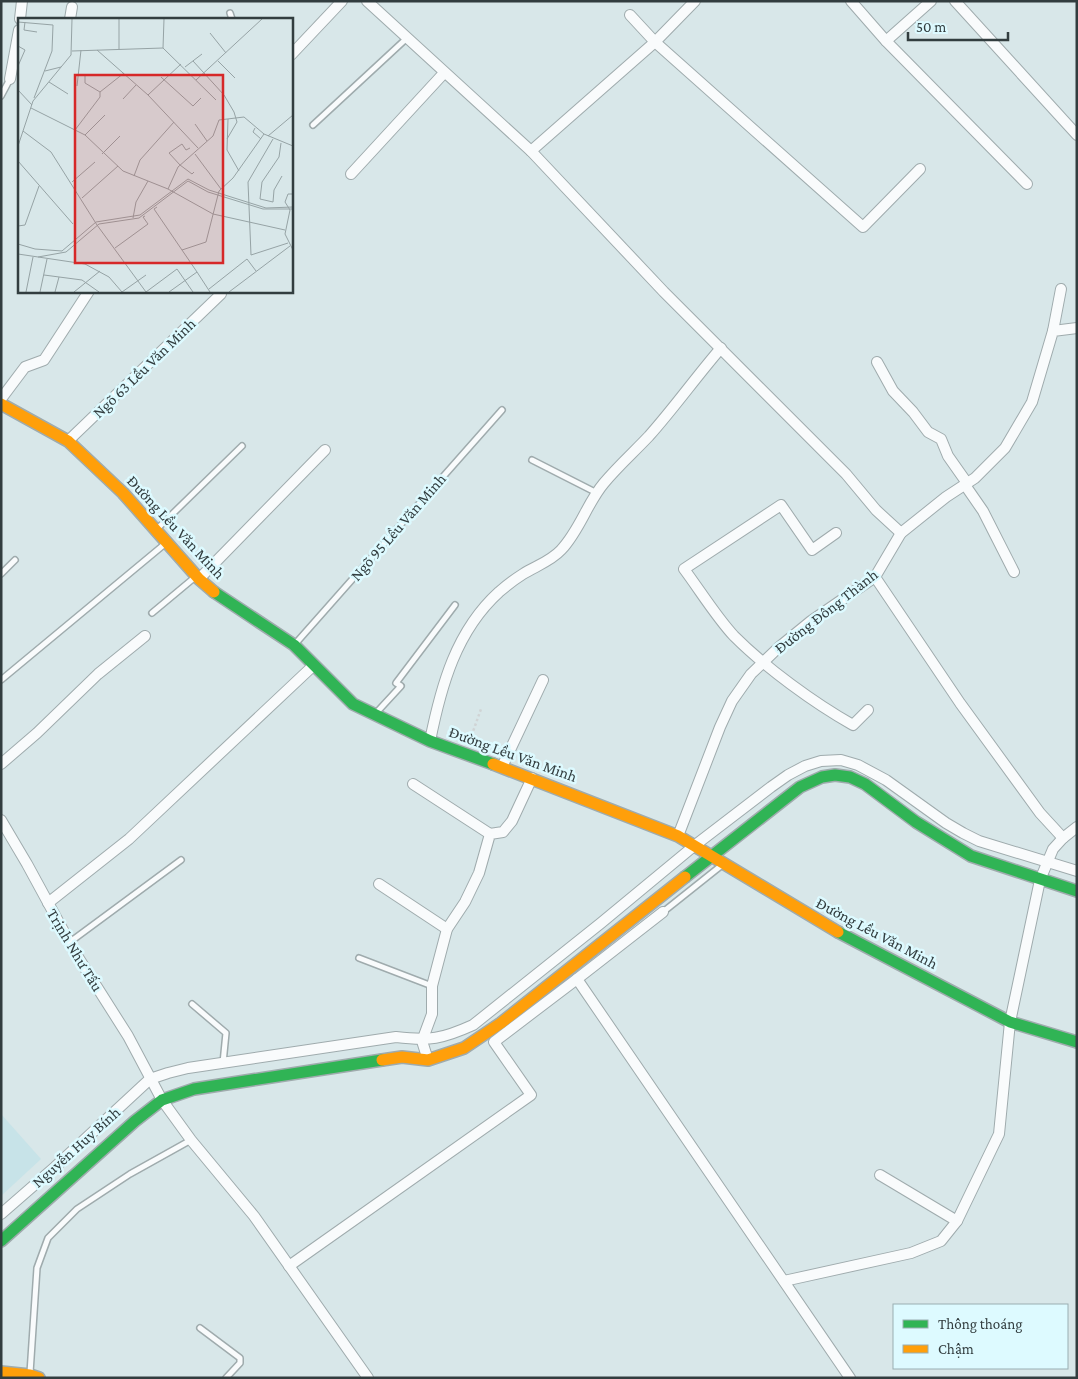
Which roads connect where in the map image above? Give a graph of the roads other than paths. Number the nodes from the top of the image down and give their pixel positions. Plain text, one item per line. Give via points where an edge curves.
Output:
1 (22, 1) edge
2 (342, 1) edge
3 (366, 1) edge
4 (694, 1) edge
5 (851, 1) edge
6 (931, 1) edge
7 (955, 1) edge
8 (72, 7) dead end
9 (230, 13) dead end
10 (630, 15) dead end
11 (20, 18) edge
12 (70, 18) edge
13 (232, 18) edge
14 (407, 38) junction
15 (886, 41) junction
16 (655, 42) junction
17 (18, 44) edge
18 (292, 54) edge
19 (444, 72) junction
20 (10, 79) joint
21 (1, 96) edge
22 (313, 125) dead end
23 (1077, 135) edge
24 (531, 151) junction
25 (920, 169) dead end
26 (351, 174) dead end
27 (1027, 184) dead end
28 (1061, 289) dead end
29 (88, 292) edge
30 (221, 294) dead end
31 (1077, 328) edge
32 (1054, 331) junction
33 (721, 348) junction
34 (877, 362) dead end
35 (1, 399) edge
36 (1, 404) edge
37 (502, 410) dead end
38 (68, 441) junction
39 (242, 446) dead end
40 (325, 450) dead end
41 (532, 460) dead end
42 (966, 484) junction
43 (597, 493) junction
44 (156, 530) junction
45 (836, 533) dead end
46 (901, 533) junction
47 (166, 542) junction
48 (15, 560) dead end
49 (1014, 572) dead end
50 (1, 574) edge
51 (198, 577) junction
52 (876, 577) junction
53 (455, 605) dead end
54 (152, 613) dead end
55 (145, 636) dead end
56 (294, 645) junction
57 (763, 662) junction
58 (314, 666) junction
59 (1, 680) edge
60 (543, 680) dead end
61 (868, 710) dead end
62 (375, 715) junction
63 (430, 740) junction
64 (1, 764) edge
65 (502, 767) junction
66 (532, 778) junction
67 (413, 784) dead end
68 (909, 796) junction
69 (900, 809) junction
70 (1, 820) edge
71 (1077, 827) edge
72 (490, 834) junction
73 (678, 836) junction
74 (1063, 838) junction
75 (694, 846) junction
76 (714, 857) junction
77 (181, 860) dead end
78 (1047, 861) junction
79 (723, 865) junction
80 (1077, 872) edge
81 (1040, 880) junction
82 (379, 884) dead end
83 (1077, 890) edge
84 (48, 903) junction
85 (663, 912) joint
86 (447, 929) junction
87 (70, 942) junction
88 (359, 958) dead end
89 (577, 979) junction
90 (432, 986) junction
91 (192, 1004) dead end
92 (1010, 1022) junction
93 (422, 1040) junction
94 (1077, 1042) edge
95 (428, 1060) junction
96 (223, 1063) junction
97 (150, 1079) junction
98 (162, 1100) junction
99 (191, 1140) junction
100 (880, 1176) dead end
101 (1, 1214) edge
102 (958, 1221) junction
103 (1, 1241) edge
104 (289, 1266) junction
105 (784, 1281) junction
106 (200, 1328) dead end
107 (1, 1372) edge
108 (34, 1376) edge
109 (226, 1378) edge
110 (368, 1378) edge
111 (850, 1378) edge

1 - 11 street
2 - 18 street
3 - 14 street
4 - 16 street
5 - 15 street
6 - 15 street
7 - 23 street
8 - 12 street
9 - 13 lane
10 - 16 street
14 - 19 street
14 - 22 lane
15 - 27 street
16 - 24 street
16 - 25 street via 863,227
17 - 20 street
19 - 24 street
19 - 26 street
20 - 21 lane
24 - 33 street
28 - 32 street, Đường Đông Thành
29 - 35 street via 44,360 25,367
30 - 38 street, Ngõ 63 Lều Văn Minh
31 - 32 street
32 - 42 street, Đường Đông Thành via 1032,402 1006,448
33 - 43 street
33 - 46 street
34 - 42 street via 893,391 928,432 941,439
36 - 38 street, Đường Lều Văn Minh
37 - 56 lane, Ngõ 95 Lều Văn Minh
38 - 44 street, Đường Lều Văn Minh via 123,493
39 - 44 lane
40 - 51 street
41 - 43 lane
42 - 46 street, Đường Đông Thành
42 - 49 street
43 - 63 street via 575,533 560,551 499,592 472,622 446,678
44 - 47 street, Đường Lều Văn Minh
45 - 57 street via 812,550 781,505 684,569 734,635
46 - 52 street, Đường Đông Thành
47 - 51 street, Đường Lều Văn Minh
47 - 59 lane
48 - 50 lane
51 - 54 lane
51 - 56 street, Đường Lều Văn Minh via 223,599
52 - 57 street, Đường Đông Thành via 811,621
52 - 74 street via 982,733 1040,813
53 - 62 lane via 396,683 401,686
55 - 64 street via 98,674
56 - 58 street, Đường Lều Văn Minh
57 - 61 street via 831,713 853,725
57 - 73 street, Đường Đông Thành via 732,701
58 - 62 street, Đường Lều Văn Minh via 353,704
58 - 84 street via 129,839
60 - 65 street
62 - 63 street, Đường Lều Văn Minh
63 - 65 street, Đường Lều Văn Minh
65 - 66 street, Đường Lều Văn Minh
66 - 72 street via 504,832
66 - 73 street, Đường Lều Văn Minh
67 - 72 street
68 - 69 street
68 - 75 street via 858,765 841,760 821,761 788,775
68 - 78 street via 971,837
69 - 76 street via 865,784 850,778 822,777 800,787
69 - 81 street via 972,856
70 - 84 street, Trịnh Như Tấu
71 - 74 street
72 - 86 street via 479,873 466,902
73 - 75 street, Đường Lều Văn Minh
74 - 78 street
75 - 76 street, Đường Lều Văn Minh
75 - 93 street via 473,1025 452,1035
76 - 79 street, Đường Lều Văn Minh
76 - 95 street via 501,1023 464,1048
77 - 87 lane
78 - 80 street
78 - 81 street
79 - 85 lane
79 - 92 street, Đường Lều Văn Minh via 819,922
81 - 83 street
81 - 92 street
82 - 86 street
84 - 87 street, Trịnh Như Tấu
85 - 89 street
86 - 90 street
87 - 97 street, Trịnh Như Tấu via 128,1036
88 - 90 lane
89 - 104 street via 494,1042 531,1095
89 - 105 street
90 - 93 street via 432,1014
91 - 96 lane via 226,1032
92 - 94 street, Đường Lều Văn Minh
92 - 102 street via 999,1134
93 - 95 street
93 - 96 street via 396,1037
95 - 98 street via 402,1057 194,1089
96 - 97 street via 188,1068
97 - 98 street, Trịnh Như Tấu
97 - 101 street, Nguyễn Huy Bính
98 - 99 street, Trịnh Như Tấu
98 - 103 street
99 - 104 street, Trịnh Như Tấu via 254,1216
99 - 108 lane via 77,1209 48,1238 37,1268
100 - 102 street
102 - 105 street via 941,1241 911,1254
104 - 110 street, Trịnh Như Tấu
105 - 111 street
106 - 109 lane via 240,1358 240,1363
107 - 108 street

